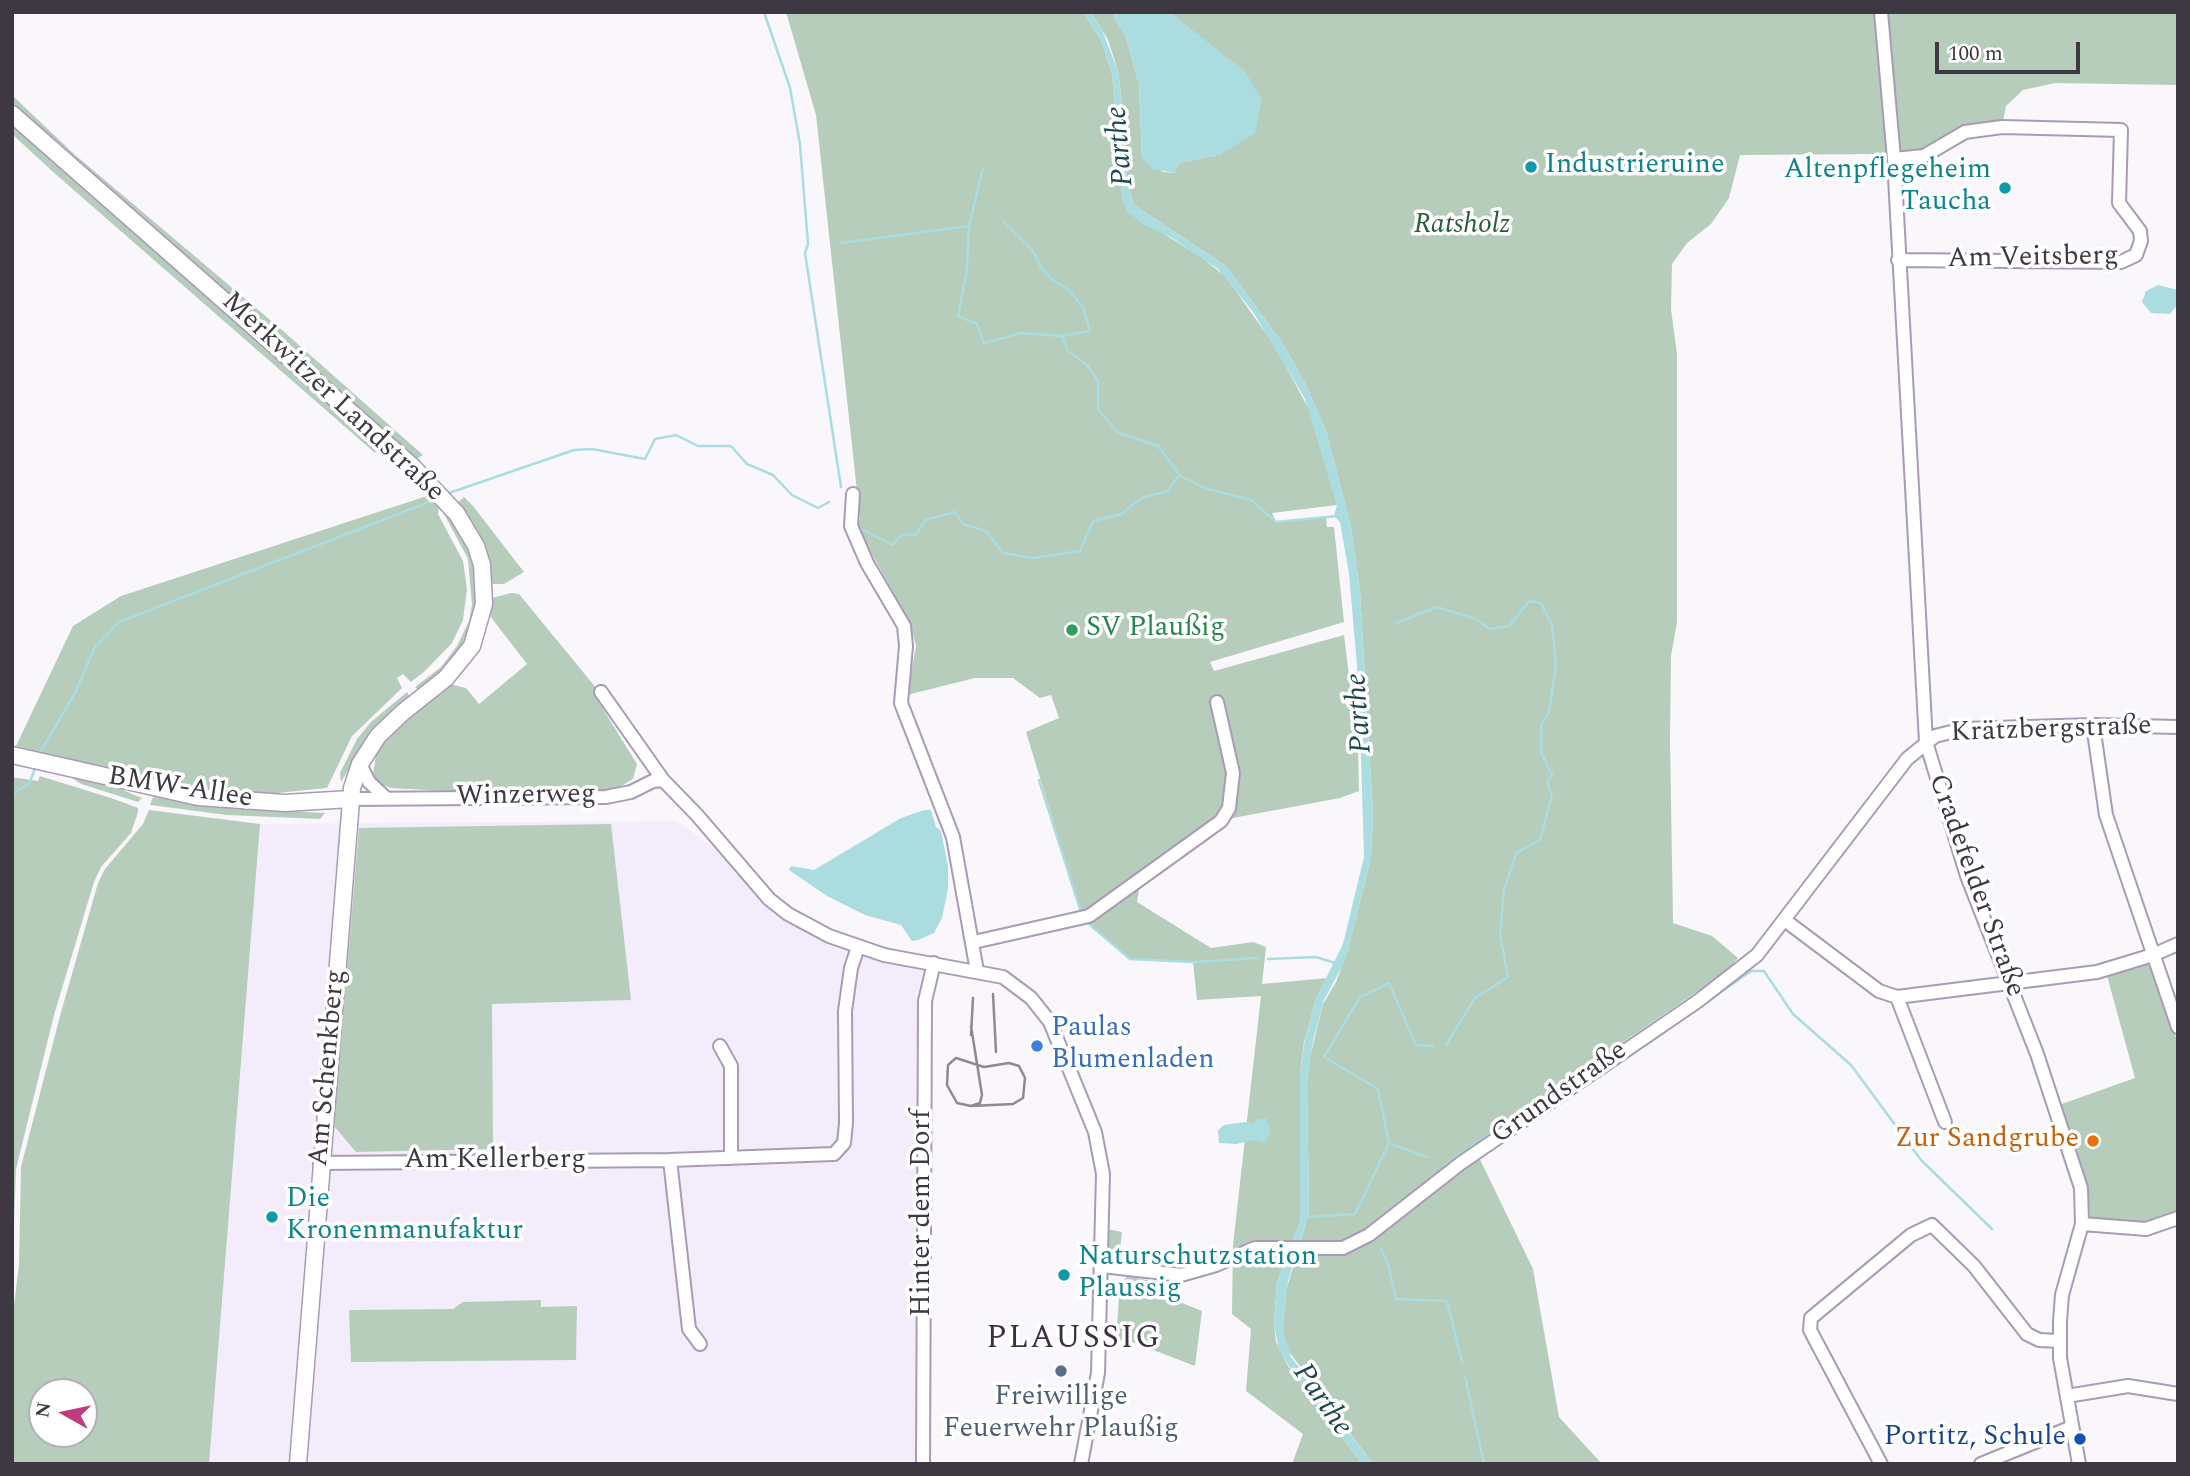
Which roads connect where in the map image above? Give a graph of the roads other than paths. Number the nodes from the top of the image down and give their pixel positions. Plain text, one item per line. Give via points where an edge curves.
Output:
1 (1881, 12) edge
2 (12, 114) edge
3 (1894, 159) junction
4 (1898, 260) junction
5 (853, 494) dead end
6 (601, 692) dead end
7 (1217, 702) dead end
8 (2094, 725) junction
9 (2178, 727) edge
10 (1926, 742) junction
11 (18, 757) edge
12 (360, 764) junction
13 (663, 780) junction
14 (386, 798) junction
15 (350, 799) junction
16 (1786, 921) junction
17 (974, 942) junction
18 (2178, 944) edge
19 (858, 947) junction
20 (2153, 955) junction
21 (934, 963) junction
22 (977, 971) junction
23 (2009, 983) junction
24 (1897, 997) junction
25 (2178, 1027) edge
26 (720, 1046) dead end
27 (1945, 1122) dead end
28 (731, 1158) junction
29 (670, 1160) junction
30 (320, 1163) junction
31 (2178, 1218) edge
32 (2082, 1224) junction
33 (1102, 1266) junction
34 (2060, 1341) junction
35 (700, 1344) dead end
36 (2178, 1394) edge
37 (2067, 1396) junction
38 (2072, 1427) junction
39 (298, 1464) edge
40 (923, 1464) edge
41 (1081, 1464) edge
42 (1881, 1464) edge
43 (1981, 1464) edge
44 (2079, 1464) edge

1 - 3 street
2 - 12 main road, Merkwitzer Landstraße via 357,414 441,496 467,529 482,565 485,590 472,646 454,670 391,723
3 - 4 street
3 - 4 street, Am Veitsberg via 1924,156 1965,132 2001,127 2121,130 2119,203 2140,231 2141,242 2136,255 2121,262
4 - 10 street, Cradefelder Straße
5 - 17 street via 851,526 904,626 901,703 953,837
6 - 13 street
7 - 17 street via 1233,773 1229,808 1221,821 1089,916
8 - 9 street, Krätzbergstraße
8 - 10 street, Krätzbergstraße via 1963,729
8 - 20 street via 2106,815
10 - 16 street, Grundstraße via 1907,760
10 - 23 street, Cradefelder Straße via 1967,876
11 - 15 main road, BMW-Allee via 198,797 261,803
12 - 14 street via 369,782
12 - 15 main road, Merkwitzer Landstraße
13 - 14 street, Winzerweg via 606,797
13 - 19 street via 769,899 810,926
14 - 15 street, Winzerweg
15 - 30 main road, Am Schenkberg
16 - 24 street via 1878,990
16 - 33 street, Grundstraße via 1737,971 1461,1163 1369,1236 1343,1248 1255,1248 1181,1275
17 - 22 street
18 - 20 street
19 - 21 street
19 - 28 street, Am Kellerberg via 845,1011 844,1143 834,1154
20 - 23 street via 2097,972
20 - 25 street
21 - 22 street
21 - 40 street, Hinter dem Dorf via 925,1001
22 - 33 street via 1003,977 1031,998 1050,1022 1101,1154
23 - 24 street
23 - 32 street, Cradefelder Straße via 2081,1188
24 - 27 street
26 - 28 street via 731,1066
28 - 29 street, Am Kellerberg
29 - 30 street, Am Kellerberg
29 - 35 street via 689,1329
30 - 39 main road, Am Schenkberg
31 - 32 street via 2146,1229
32 - 34 street, Cradefelder Straße via 2062,1295
33 - 41 street via 1098,1373
34 - 37 street, Cradefelder Straße
34 - 42 street via 2039,1340 2028,1334 1975,1266 1932,1225 1911,1235 1811,1318 1810,1330
36 - 37 street via 2128,1386
37 - 38 street, Cradefelder Straße
38 - 43 street
38 - 44 street, Cradefelder Straße

